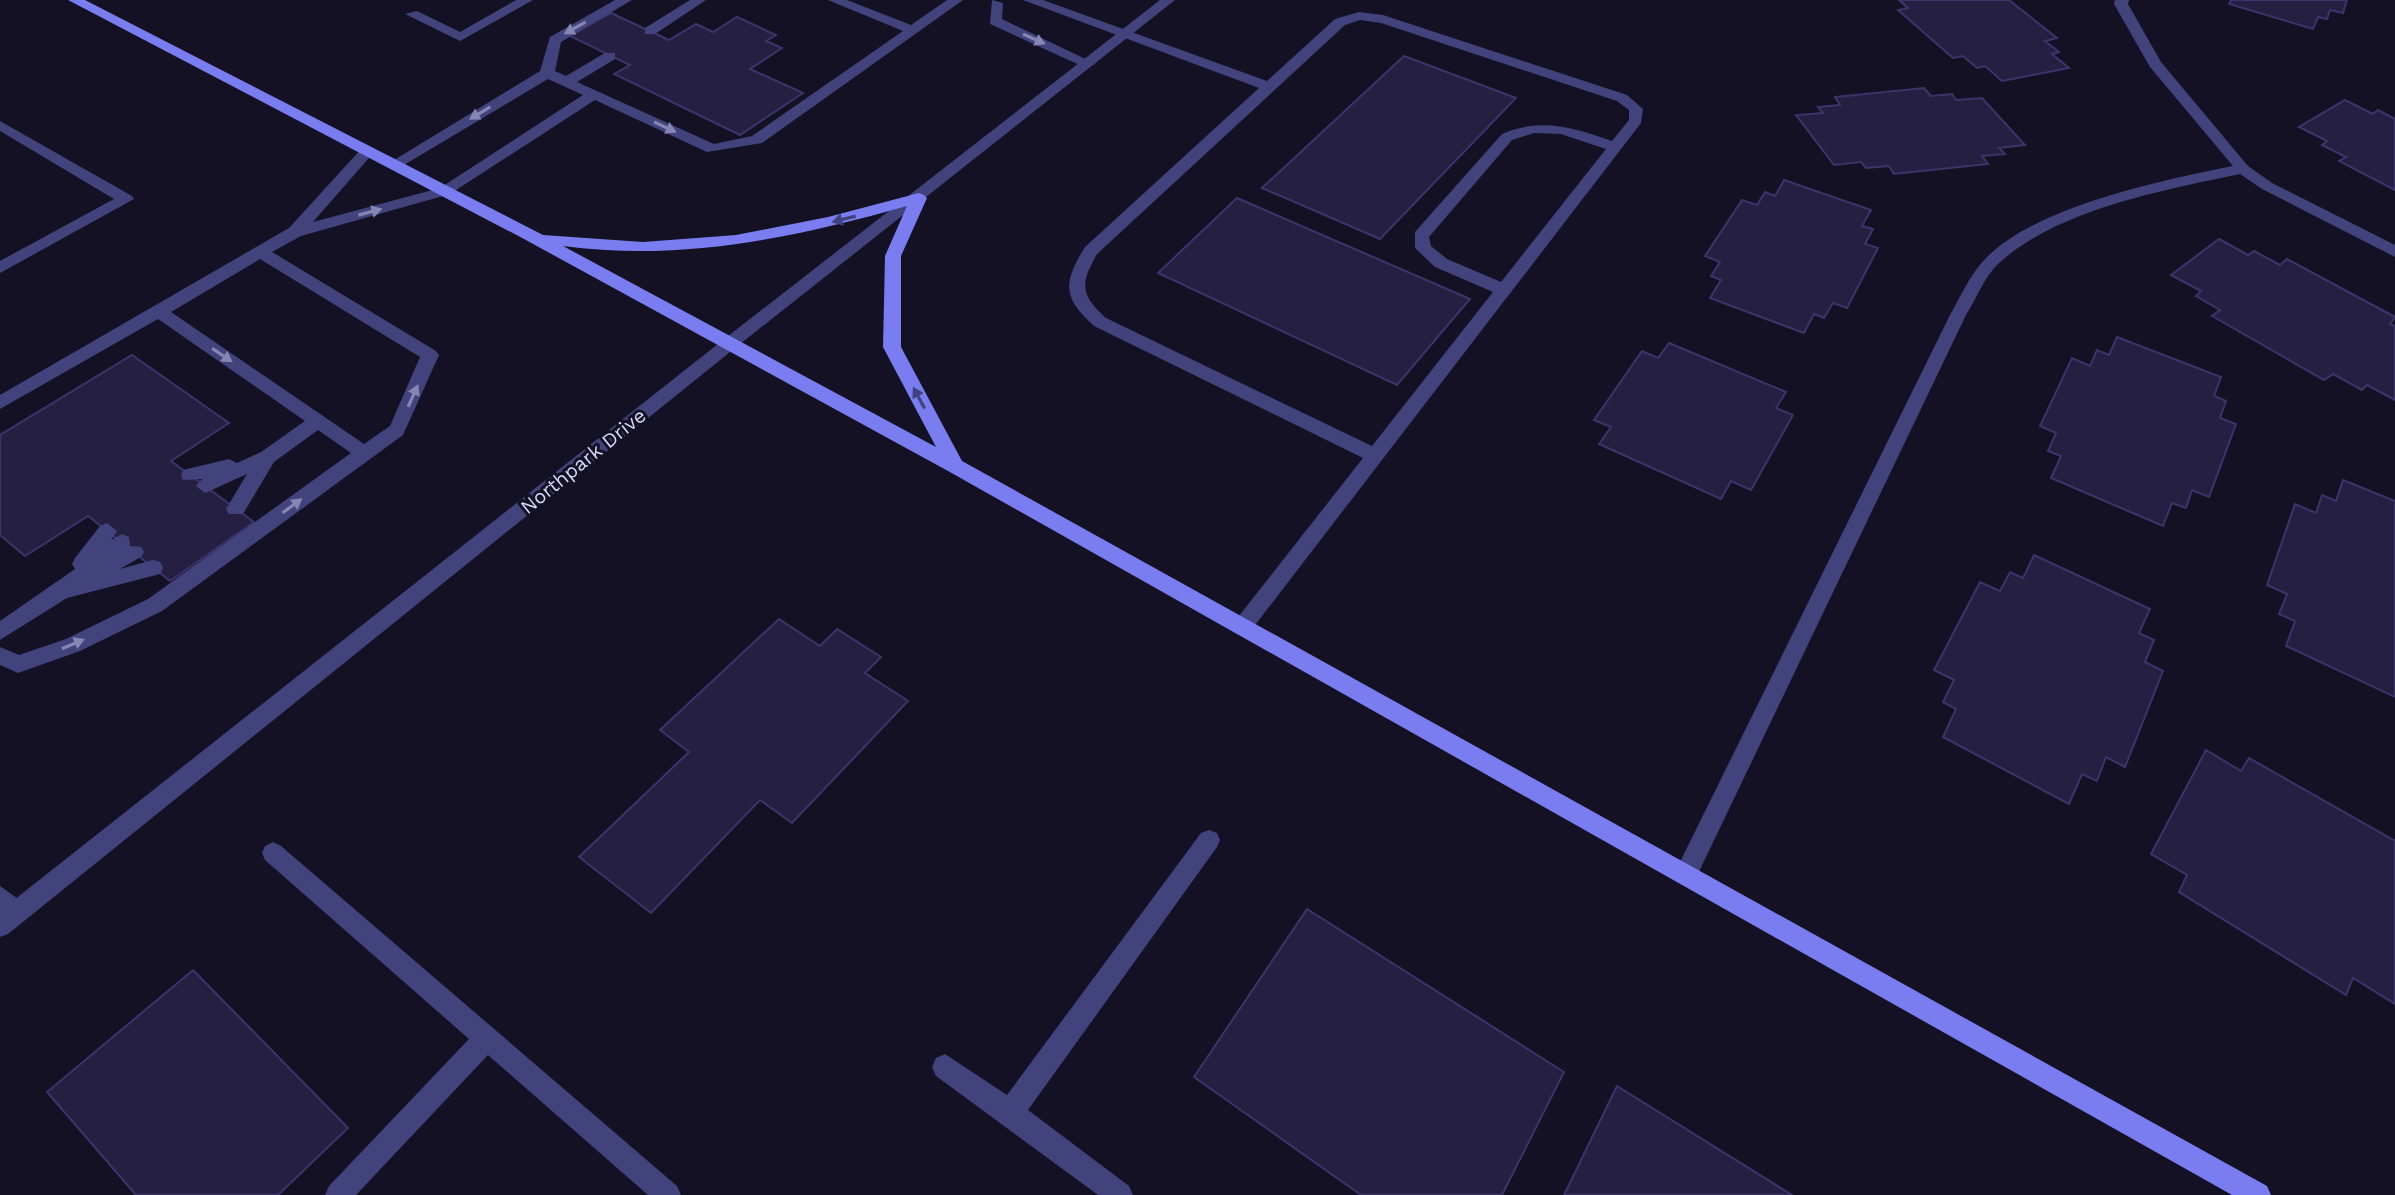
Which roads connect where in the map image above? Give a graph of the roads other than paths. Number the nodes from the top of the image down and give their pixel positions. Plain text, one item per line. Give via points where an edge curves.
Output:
1 (75, 0) edge
2 (526, 0) edge
3 (625, 0) edge
4 (699, 0) edge
5 (835, 0) edge
6 (956, 0) edge
7 (1023, 0) edge
8 (1030, 0) edge
9 (1168, 0) edge
10 (2122, 0) edge
11 (990, 2) edge
12 (412, 14) dead end
13 (912, 30) junction
14 (650, 31) dead end
15 (1125, 34) junction
16 (610, 56) dead end
17 (1089, 64) junction
18 (547, 73) junction
19 (568, 81) junction
20 (1269, 87) junction
21 (595, 94) junction
22 (0, 125) edge
23 (1614, 147) junction
24 (367, 151) junction
25 (394, 165) junction
26 (2243, 169) junction
27 (445, 191) junction
28 (919, 198) junction
29 (295, 232) junction
30 (530, 235) junction
31 (260, 252) junction
32 (2395, 252) edge
33 (0, 268) edge
34 (1504, 290) junction
35 (158, 311) junction
36 (729, 344) junction
37 (0, 403) edge
38 (318, 421) junction
39 (364, 453) junction
40 (1376, 456) junction
41 (268, 457) junction
42 (955, 466) junction
43 (236, 509) dead end
44 (121, 541) dead end
45 (153, 568) dead end
46 (60, 592) junction
47 (1242, 627) junction
48 (0, 632) edge
49 (0, 656) edge
50 (1209, 840) dead end
51 (273, 853) dead end
52 (1686, 874) junction
53 (6, 912) edge
54 (487, 1038) junction
55 (945, 1067) dead end
56 (1010, 1113) junction
57 (338, 1195) edge
58 (668, 1195) edge
59 (1120, 1195) edge
60 (2258, 1195) edge

1 - 24 main road
2 - 12 street via 460,37
3 -> 18 street via 555,40
4 - 14 street
5 - 13 street
6 - 13 street
7 - 11 street
8 - 15 street
9 - 15 street, Northpark Drive
10 - 26 street via 2155,64
11 -> 17 street via 995,21
21 -> 13 street via 712,149 757,140
15 - 17 street, Northpark Drive
15 - 20 street
16 - 19 street
17 - 28 street, Northpark Drive
18 - 19 street
18 -> 25 street
19 - 21 street
20 - 23 street via 1340,22 1359,16 1383,19 1622,98 1636,109 1636,120
20 - 40 street via 1091,251 1079,270 1080,305 1100,322
21 - 27 street
22 - 33 street via 126,199
23 - 34 street
23 - 34 street via 1551,128 1519,130 1507,137 1421,236 1423,248 1441,263
24 - 25 main road
24 - 29 street
25 - 27 main road
26 - 32 street
26 - 52 street via 2160,185 2038,230 1992,260 1958,315
29 -> 27 street
27 - 30 main road
28 -> 30 main road via 752,240 618,247
28 - 36 street, Northpark Drive
42 -> 28 main road via 892,347 893,256
29 - 31 street
30 - 36 main road
31 - 35 street
39 -> 31 street via 397,430 430,355
34 - 40 street
35 - 37 street
35 -> 38 street
36 - 42 main road
36 - 53 street, Northpark Drive
38 - 39 street
38 - 41 street
49 -> 39 street via 18,664 73,645 155,605
40 - 47 street
41 - 41 street via 204,486
41 - 43 street
42 - 47 main road
44 - 46 street
45 - 46 street
46 - 48 street
47 - 52 main road
50 - 56 street
51 - 54 street
52 - 60 main road
54 - 57 street
54 - 58 street
55 - 56 street
56 - 59 street

